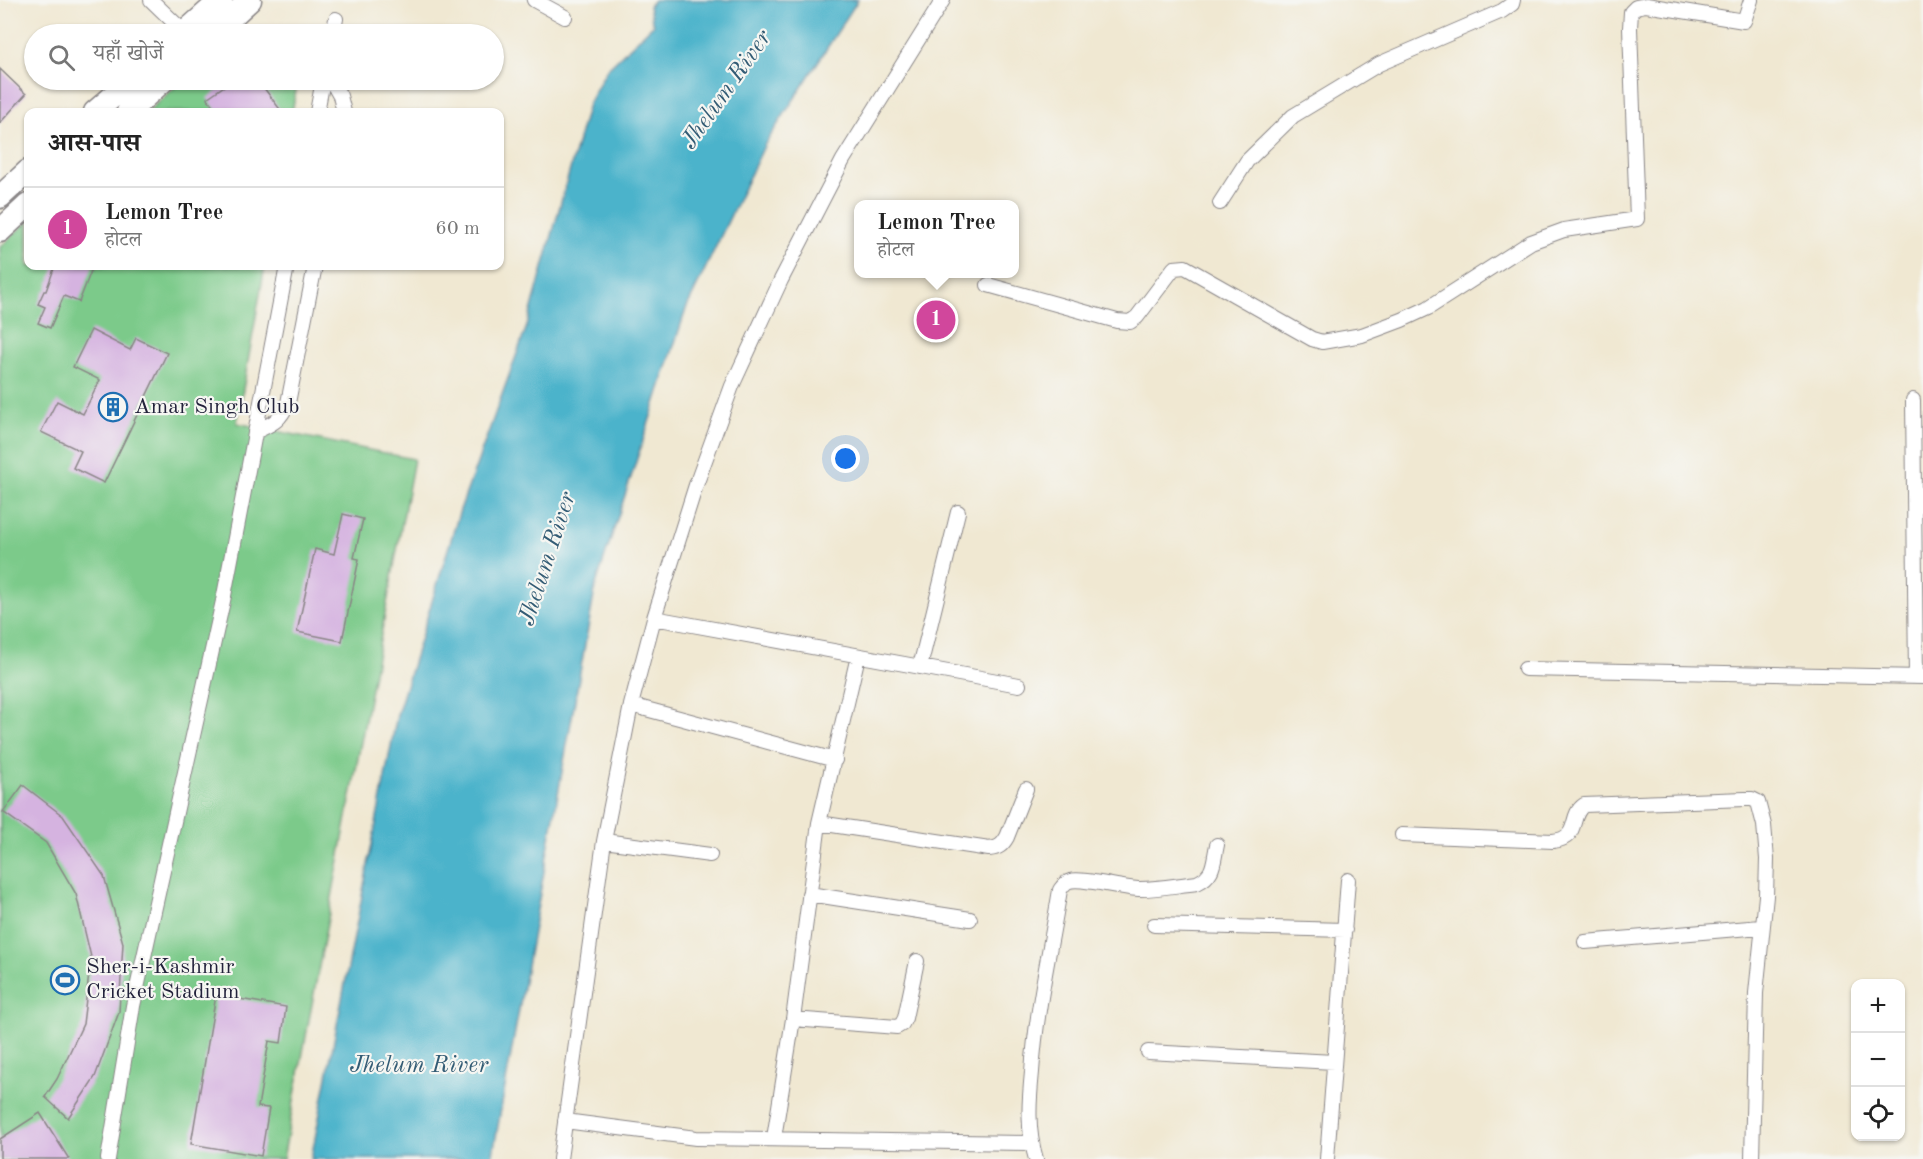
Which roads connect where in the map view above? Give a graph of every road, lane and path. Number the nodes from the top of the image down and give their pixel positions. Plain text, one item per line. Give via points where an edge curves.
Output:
1 (151, 0) edge
2 (221, 0) edge
3 (250, 0) edge
4 (534, 0) edge
5 (943, 0) edge
6 (1513, 0) edge
7 (1751, 0) edge
8 (565, 16) dead end
9 (336, 19) dead end
10 (174, 24) edge
11 (195, 24) edge
12 (224, 24) edge
13 (335, 24) edge
14 (120, 90) edge
15 (153, 90) edge
16 (321, 90) edge
17 (337, 90) edge
18 (100, 108) edge
19 (132, 108) edge
20 (318, 108) edge
21 (343, 108) edge
22 (24, 175) edge
23 (0, 196) edge
24 (1220, 202) dead end
25 (24, 209) edge
26 (0, 231) edge
27 (286, 270) edge
28 (314, 270) edge
29 (988, 285) dead end
30 (1913, 400) dead end
31 (255, 432) junction
32 (958, 512) dead end
33 (654, 618) junction
34 (858, 656) junction
35 (920, 667) junction
36 (1525, 669) dead end
37 (1919, 677) edge
38 (1019, 685) dead end
39 (631, 705) junction
40 (835, 760) junction
41 (1026, 789) dead end
42 (819, 823) junction
43 (1402, 835) dead end
44 (604, 841) junction
45 (1217, 845) dead end
46 (710, 855) dead end
47 (1348, 880) dead end
48 (809, 894) junction
49 (970, 920) dead end
50 (1154, 925) dead end
51 (1761, 927) junction
52 (1345, 930) junction
53 (1585, 942) dead end
54 (917, 961) dead end
55 (793, 1019) junction
56 (1148, 1052) dead end
57 (1334, 1062) junction
58 (565, 1122) junction
59 (774, 1138) junction
60 (1031, 1143) junction
61 (108, 1159) edge
62 (560, 1159) edge
63 (1036, 1159) edge
64 (1327, 1159) edge
65 (1752, 1159) edge

1 - 10 street
2 - 11 highway
3 - 12 highway
4 - 8 street
5 - 33 street via 843,160 780,280 732,386
6 - 24 street via 1502,11 1379,64 1293,116 1247,161
7 - 29 street via 1744,21 1646,5 1632,12 1637,219 1564,230 1531,242 1428,308 1362,335 1322,342 1312,339 1185,267 1174,268 1130,322
9 - 13 street
14 - 18 highway
15 - 19 highway
16 - 20 street
17 - 21 street
22 - 23 highway
25 - 26 highway
27 - 31 street
28 - 31 street via 288,403 282,416
30 - 37 street
31 - 61 street via 223,601 133,1006
32 - 35 street
33 - 34 street
33 - 39 street
34 - 35 street
34 - 40 street
35 - 38 street
36 - 37 street
39 - 40 street
39 - 44 street
40 - 42 street
41 - 42 street via 1007,837 997,848
42 - 48 street
43 - 51 street via 1553,841 1569,835 1579,808 1584,805 1752,799 1761,811 1767,859
44 - 46 street
44 - 58 street
45 - 60 street via 1210,875 1197,883 1140,889 1071,880 1060,890 1034,1037
47 - 52 street
48 - 49 street
48 - 55 street
50 - 52 street
51 - 53 street
51 - 65 street
52 - 57 street
54 - 55 street via 905,1018 897,1027
55 - 59 street
56 - 57 street
57 - 64 street
58 - 59 street via 696,1138
58 - 62 street
59 - 60 street
60 - 63 street

